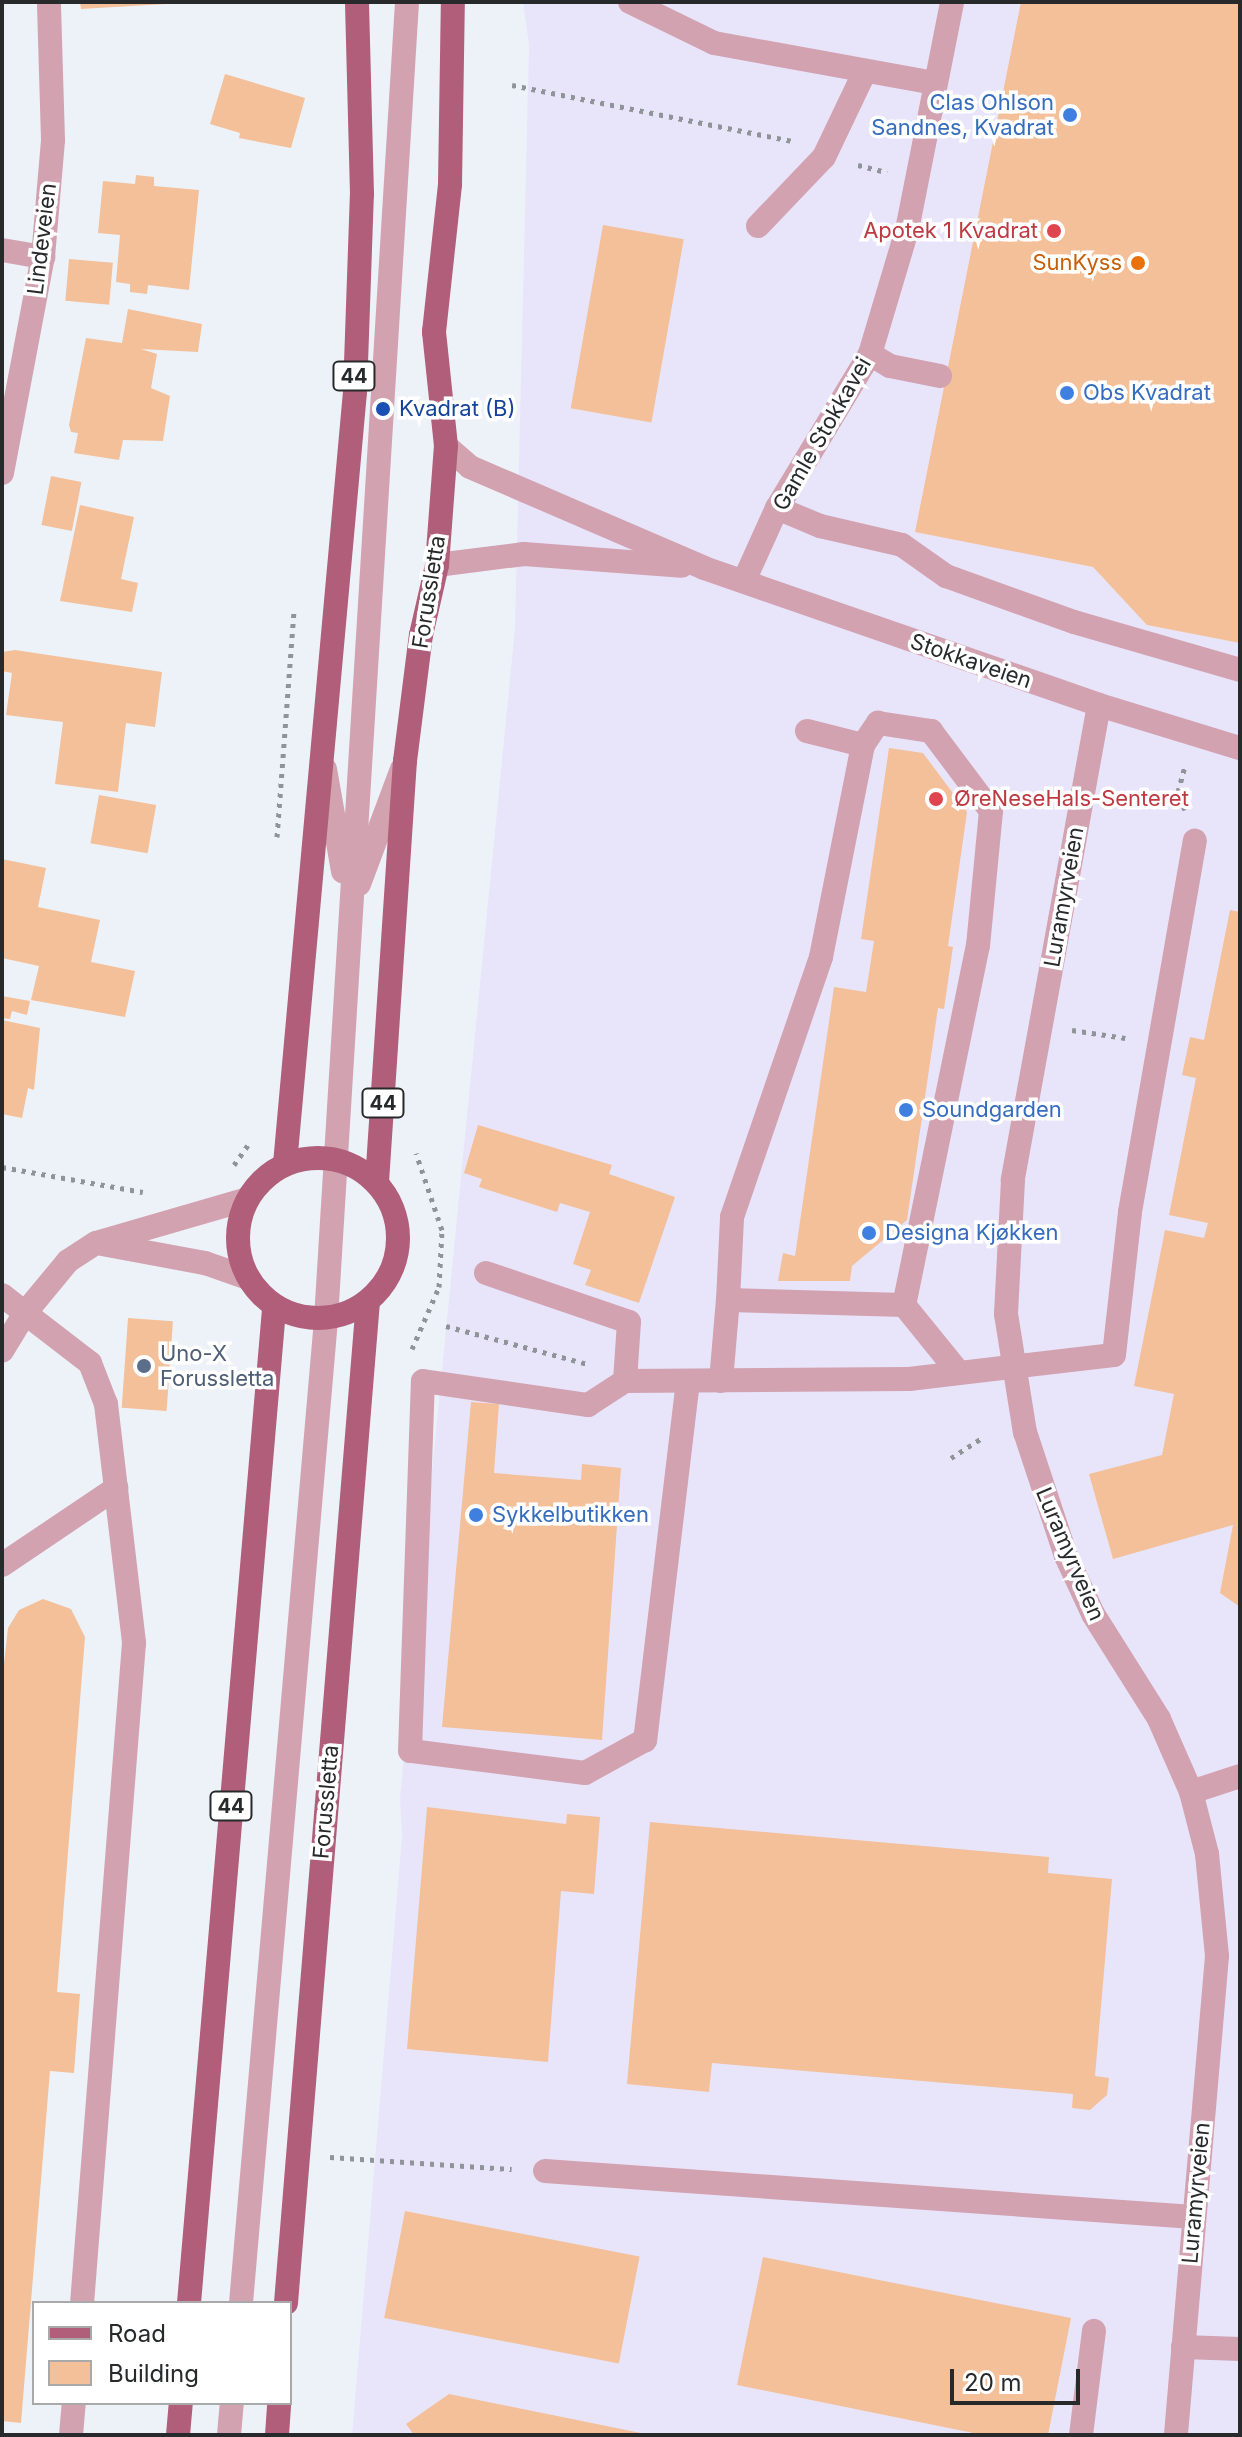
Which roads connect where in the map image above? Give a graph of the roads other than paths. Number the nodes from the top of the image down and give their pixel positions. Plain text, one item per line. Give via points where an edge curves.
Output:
1 (49, 2) edge
2 (357, 2) edge
3 (407, 2) edge
4 (453, 2) edge
5 (630, 2) edge
6 (952, 2) edge
7 (865, 71) junction
8 (934, 83) junction
9 (758, 226) dead end
10 (2, 250) edge
11 (43, 257) junction
12 (870, 354) junction
13 (940, 376) dead end
14 (446, 446) junction
15 (2, 473) edge
16 (777, 508) junction
17 (437, 565) junction
18 (704, 568) junction
19 (744, 581) junction
20 (1240, 670) edge
21 (1099, 705) junction
22 (807, 731) dead end
23 (863, 745) junction
24 (1240, 748) edge
25 (321, 749) junction
26 (405, 761) junction
27 (1195, 841) road end
28 (349, 909) junction
29 (334, 1159) junction
30 (285, 1164) junction
31 (377, 1182) junction
32 (247, 1199) junction
33 (96, 1243) junction
34 (486, 1273) dead end
35 (248, 1278) junction
36 (2, 1295) edge
37 (728, 1300) junction
38 (368, 1301) junction
39 (904, 1305) junction
40 (274, 1309) junction
41 (25, 1313) junction
42 (326, 1319) junction
43 (2, 1351) edge
44 (1012, 1368) junction
45 (959, 1373) junction
46 (625, 1381) junction
47 (688, 1381) junction
48 (721, 1381) junction
49 (116, 1488) junction
50 (2, 1565) edge
51 (1240, 1776) edge
52 (1191, 1792) junction
53 (545, 2171) road end
54 (1193, 2217) junction
55 (82, 2301) edge
56 (189, 2301) edge
57 (241, 2301) edge
58 (286, 2301) edge
59 (1094, 2331) dead end
60 (1183, 2347) junction
61 (1240, 2349) edge
62 (74, 2405) edge
63 (181, 2405) edge
64 (232, 2405) edge
65 (279, 2405) edge
66 (71, 2435) edge
67 (178, 2435) edge
68 (229, 2435) edge
69 (277, 2435) edge
70 (1081, 2435) edge
71 (1176, 2435) edge

1 - 11 street, Lindeveien via 53,140
2 - 25 main road, 44 via 362,194 355,392
3 - 28 street
4 - 14 main road, Forussletta / 44 via 450,184 434,332
5 - 7 street via 714,43
6 - 8 street, Gamle Stokkavei
7 - 8 street
7 - 9 street via 824,157
8 - 12 street, Gamle Stokkavei via 907,230
10 - 11 street
11 - 15 street, Lindeveien
12 - 13 street via 890,366
12 - 16 street, Gamle Stokkavei
14 - 17 main road, Forussletta / 44
14 - 18 street, Stokkaveien via 470,467
16 - 19 street, Gamle Stokkavei
16 - 20 street via 820,526 902,545 946,576 1074,622
17 - 18 street, Stokkaveien via 524,554
17 - 26 main road, Forussletta / 44 via 421,635
18 - 19 street, Stokkaveien
19 - 21 street, Stokkaveien
21 - 24 street, Stokkaveien
21 - 44 street, Luramyrveien via 1013,1180 1005,1267
22 - 23 street
23 - 37 street via 821,957 732,1217
23 - 39 street via 878,723 931,731 991,811 978,945
25 - 28 street
25 - 30 main road, 44
26 - 28 street
26 - 31 main road, Forussletta / 44
27 - 44 street via 1130,1212 1114,1355
28 - 29 street
29 - 30 main road via 310,1157
29 - 31 main road
29 - 42 street
30 - 32 main road
31 - 38 main road via 390,1201 399,1233 394,1265
32 - 33 street
32 - 35 main road via 238,1225 239,1252
33 - 35 street via 205,1263
33 - 41 street via 68,1261
34 - 46 street via 629,1322
35 - 40 main road
36 - 41 street
37 - 39 street
37 - 48 street
38 - 42 main road
38 - 58 main road, Forussletta
39 - 45 street
40 - 42 main road
40 - 56 main road, 44
41 - 43 street
41 - 49 street via 90,1363 106,1404
42 - 57 street
44 - 45 street
44 - 52 street, Luramyrveien via 1036,1475 1066,1556 1093,1614 1159,1719
45 - 48 street via 909,1379
46 - 47 street
46 - 47 street via 588,1405 423,1381 410,1751 585,1773 645,1740
47 - 48 street
49 - 50 street
49 - 55 street via 134,1643
51 - 52 street
52 - 54 street, Luramyrveien via 1207,1854 1217,1956
53 - 54 street
54 - 60 street, Luramyrveien
59 - 70 street
60 - 61 street
60 - 71 street, Luramyrveien
62 - 66 street
63 - 67 main road
64 - 68 street
65 - 69 main road

